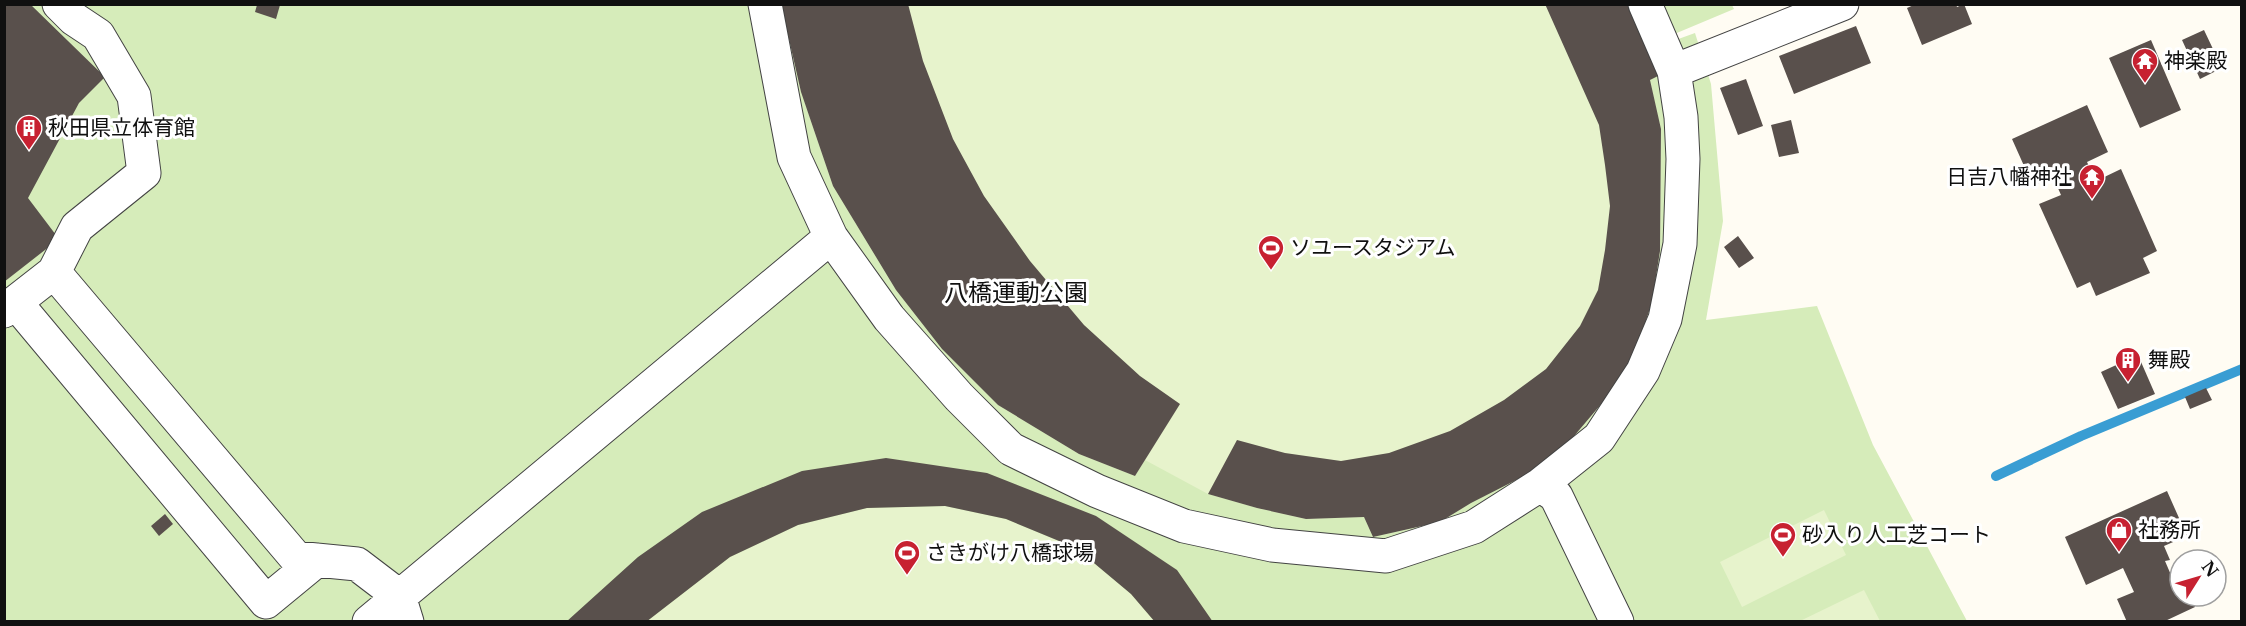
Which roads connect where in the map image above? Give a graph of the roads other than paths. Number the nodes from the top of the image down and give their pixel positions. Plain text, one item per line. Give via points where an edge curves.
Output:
1 (59, 4) edge
2 (765, 4) edge
3 (1645, 4) edge
4 (1842, 4) edge
5 (1674, 71) junction
6 (831, 237) junction
7 (54, 272) junction
8 (10, 307) edge
9 (1540, 485) junction
10 (317, 560) junction
11 (403, 609) edge
12 (369, 621) edge
13 (1617, 621) edge

1 - 7 street via 98,34 134,96 144,173 77,227
2 - 6 street via 794,157
3 - 5 street
4 - 5 street
5 - 9 street via 1681,117 1683,201 1680,244 1665,319 1643,371 1599,438
6 - 9 street via 889,318 958,397 1011,449 1097,491 1184,526 1272,546 1386,556 1474,527
6 - 11 street
7 - 8 street
7 - 10 street via 296,558
8 - 10 street via 266,602
9 - 13 street via 1556,496
10 - 11 street via 357,564
11 - 12 street

